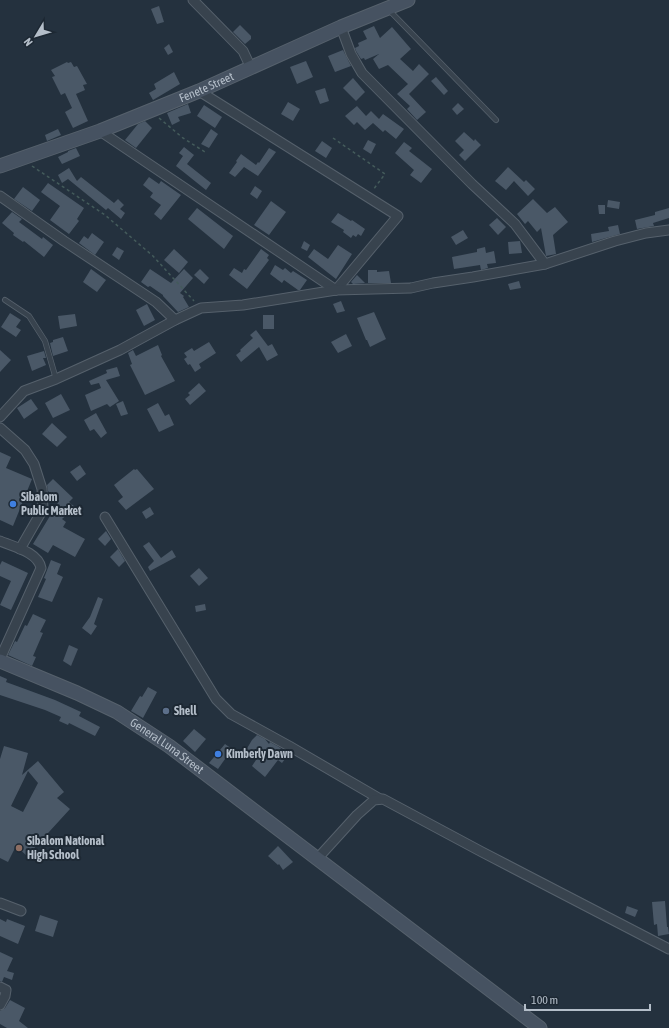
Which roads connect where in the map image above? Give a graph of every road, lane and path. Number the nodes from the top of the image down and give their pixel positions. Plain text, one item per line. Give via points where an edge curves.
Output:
1 (192, 0) edge
2 (408, 0) edge
3 (388, 8) junction
4 (341, 27) junction
5 (250, 68) junction
6 (199, 91) junction
7 (150, 110) junction
8 (496, 120) dead end
9 (100, 131) junction
10 (333, 138) dead end
11 (205, 152) dead end
12 (18, 160) junction
13 (0, 166) edge
14 (0, 196) edge
15 (369, 197) junction
16 (669, 230) edge
17 (545, 264) junction
18 (336, 290) junction
19 (5, 300) dead end
20 (201, 308) junction
21 (175, 320) junction
22 (56, 379) junction
23 (0, 417) edge
24 (0, 428) edge
25 (105, 517) dead end
26 (0, 541) edge
27 (20, 550) junction
28 (0, 660) edge
29 (380, 799) junction
30 (317, 859) junction
31 (0, 902) edge
32 (21, 911) dead end
33 (669, 949) edge
34 (0, 987) edge
35 (0, 1005) edge
36 (540, 1028) edge

1 - 5 street via 244,51
2 - 3 main road, Fenete Street
3 - 4 main road, Fenete Street
3 - 8 lane
4 - 5 main road, Fenete Street
4 - 17 street via 351,54 362,73 515,224
5 - 6 main road, Fenete Street
6 - 7 main road, Fenete Street
6 - 15 street
7 - 9 main road, Fenete Street
7 - 11 path via 183,138
9 - 12 main road, Fenete Street
9 - 18 street
10 - 15 path via 385,174
12 - 13 main road, Fenete Street
12 - 20 path via 105,215 153,256
14 - 21 street via 156,302
15 - 18 street via 398,216
16 - 17 street via 614,241
17 - 18 street via 410,288
18 - 20 street via 243,305
19 - 22 lane via 29,316 45,340
20 - 21 street
21 - 22 street via 120,350
22 - 23 street via 24,392
24 - 27 street via 25,450 34,464 42,488 43,509
25 - 29 street via 216,699 231,714
26 - 27 street
27 - 28 street via 34,556 40,562 41,568
28 - 30 main road, General Luna Street via 77,692 117,712 169,746
29 - 30 street via 374,800 356,815
29 - 33 street
30 - 36 main road, General Luna Street
31 - 32 street
34 - 35 street via 6,990

